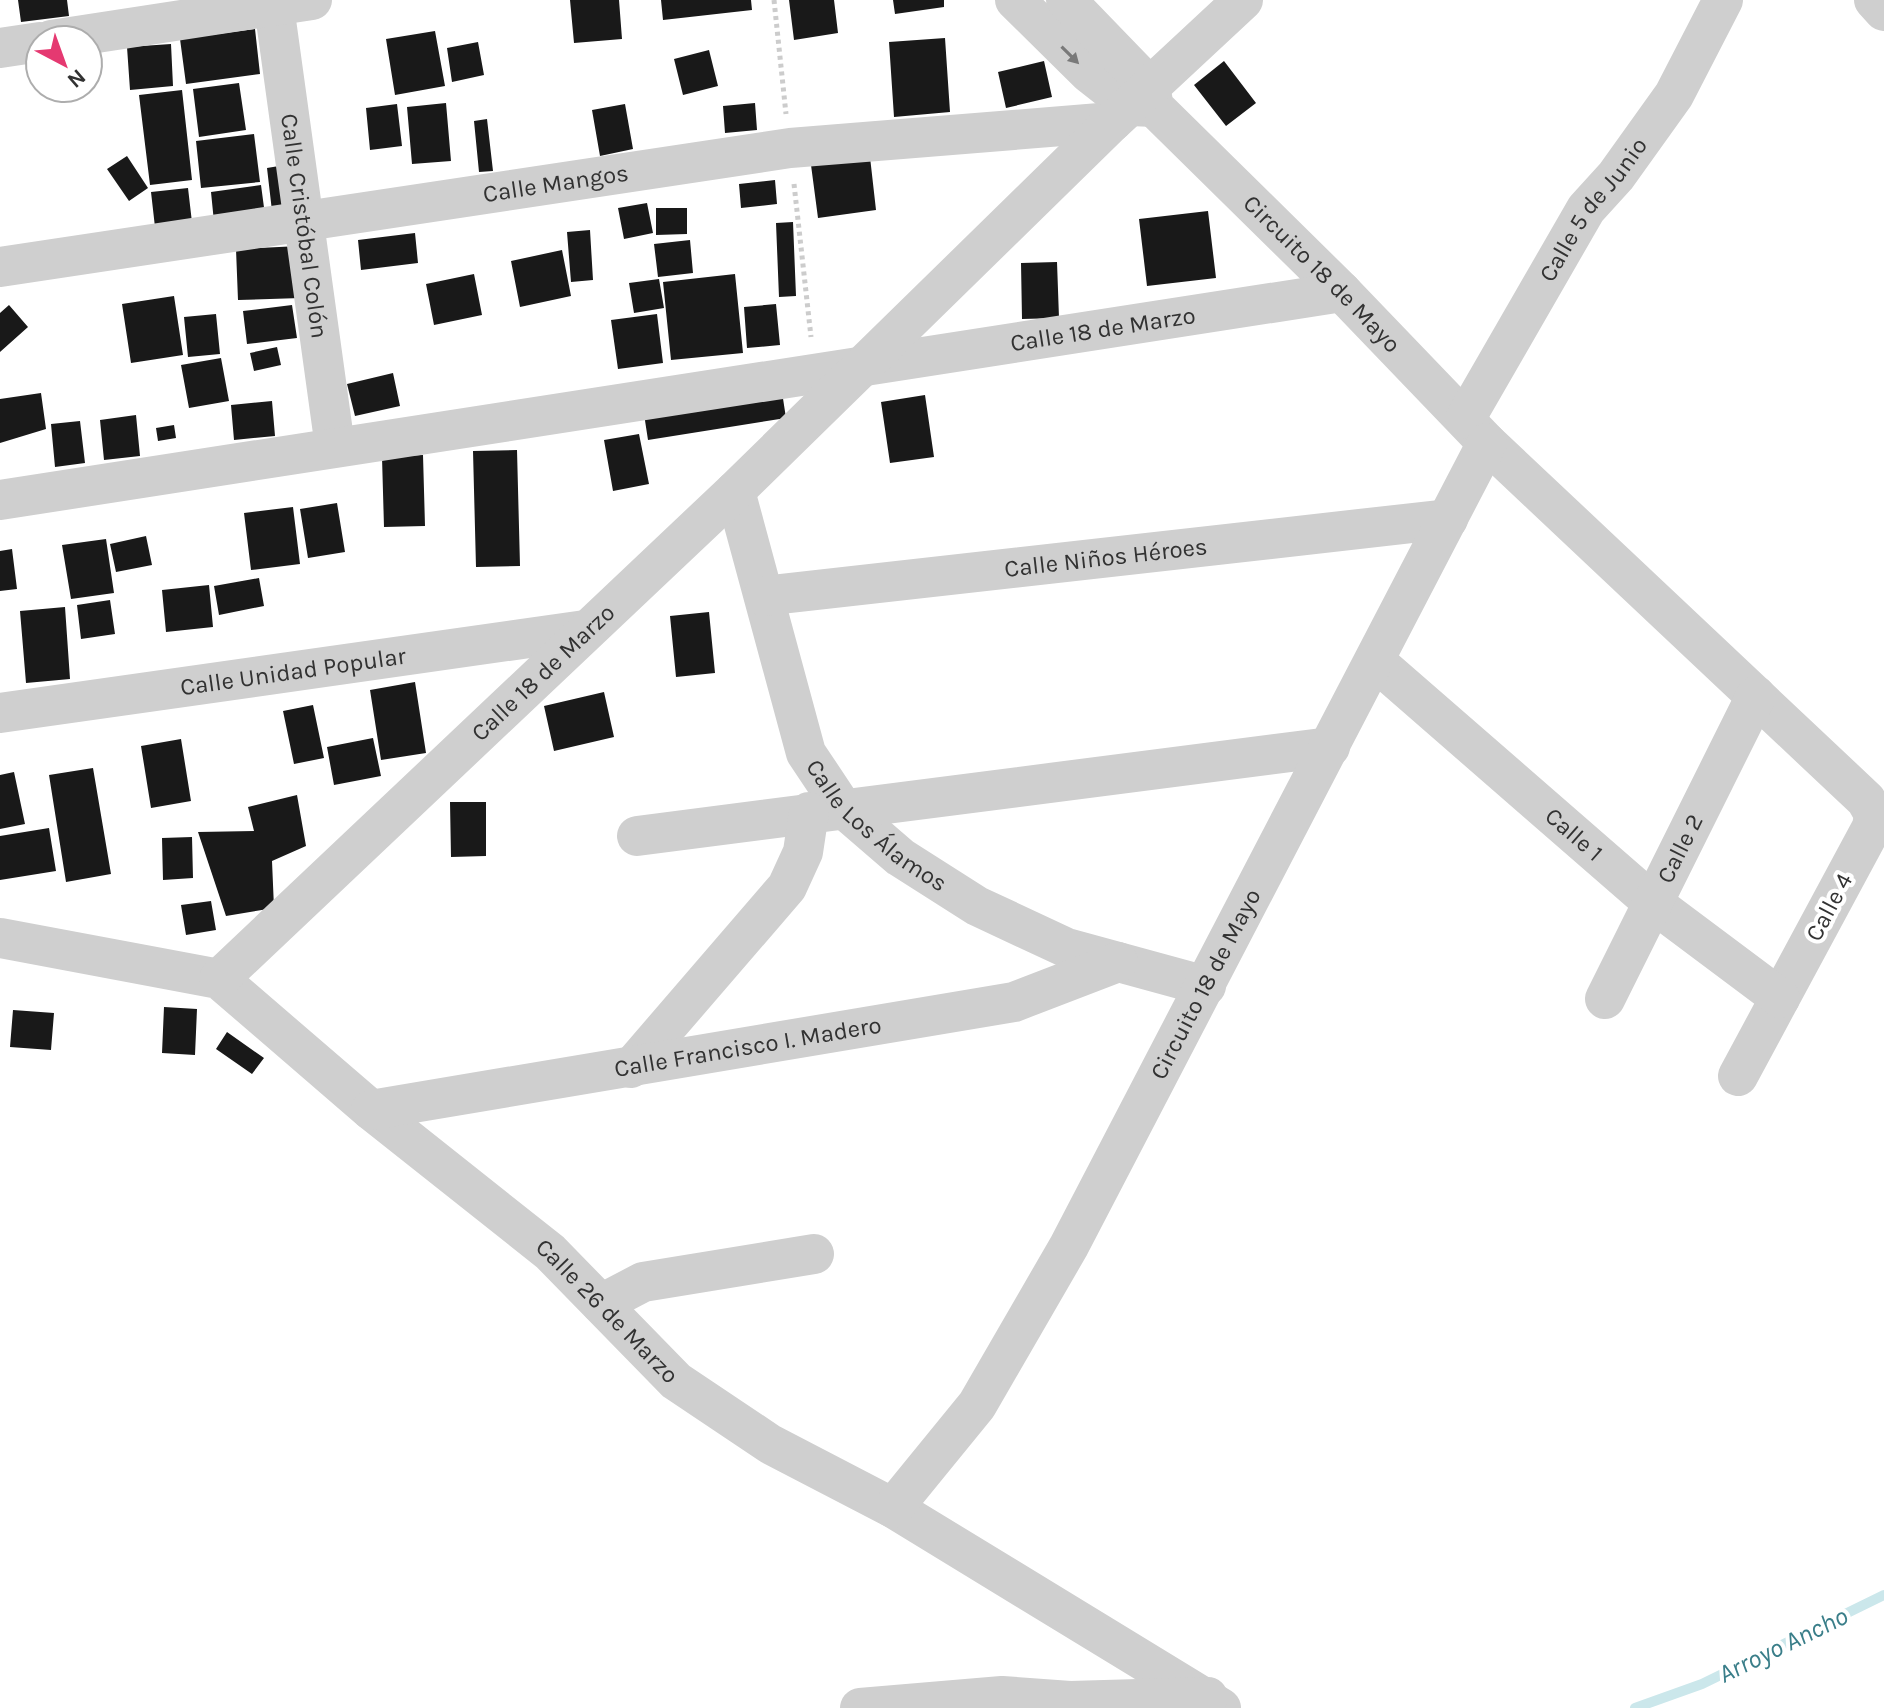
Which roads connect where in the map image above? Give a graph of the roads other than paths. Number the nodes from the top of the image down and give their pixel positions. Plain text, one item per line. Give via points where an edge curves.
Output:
1 (1015, 0) edge
2 (1066, 0) edge
3 (1243, 0) edge
4 (1723, 0) edge
5 (1874, 0) edge
6 (293, 3) edge
7 (1884, 11) edge
8 (104, 32) edge
9 (24, 44) edge
10 (0, 48) edge
11 (1137, 106) junction
12 (304, 222) junction
13 (0, 267) edge
14 (1342, 292) junction
15 (864, 363) junction
16 (1476, 431) junction
17 (335, 447) junction
18 (735, 491) junction
19 (0, 500) edge
20 (1448, 519) junction
21 (764, 596) junction
22 (585, 630) junction
23 (1375, 661) junction
24 (1756, 696) junction
25 (0, 713) edge
26 (1330, 747) junction
27 (825, 810) junction
28 (1874, 814) joint
29 (637, 836) dead end
30 (1653, 903) junction
31 (0, 938) edge
32 (1118, 962) junction
33 (219, 979) junction
34 (1206, 986) junction
35 (1780, 998) junction
36 (1605, 999) dead end
37 (631, 1068) junction
38 (1738, 1076) dead end
39 (371, 1110) junction
40 (814, 1254) dead end
41 (601, 1304) junction
42 (893, 1508) junction
43 (1214, 1703) edge
44 (860, 1708) edge

1 -> 11 street, Circuito 18 de Mayo via 1089,73
2 - 11 street, Circuito 18 de Mayo
3 - 11 street, Calle 18 de Marzo
4 - 16 street, Calle 5 de Junio via 1674,95 1586,209
5 - 7 street
6 - 8 street
6 - 12 street, Calle Cristóbal Colón
9 - 10 street
11 - 12 street, Calle Mangos via 790,148
11 - 14 street, Circuito 18 de Mayo
11 - 15 street, Calle 18 de Marzo
12 - 13 street, Calle Mangos
12 - 17 street, Calle Cristóbal Colón
14 - 15 street, Calle 18 de Marzo
14 - 16 street, Circuito 18 de Mayo
15 - 17 street, Calle 18 de Marzo
15 - 18 street, Calle 18 de Marzo
16 - 20 street, Circuito 18 de Mayo
16 - 24 street, Circuito 18 de Mayo
17 - 19 street, Calle 18 de Marzo
18 - 21 street, Calle Los Álamos
18 - 22 street, Calle 18 de Marzo
20 - 21 street, Calle Niños Héroes
20 - 23 street, Circuito 18 de Mayo
21 - 27 street, Calle Los Álamos
22 - 25 street, Calle Unidad Popular
22 - 33 street, Calle 18 de Marzo
23 - 26 street, Circuito 18 de Mayo
23 - 30 street, Calle 1
24 - 28 street, Circuito 18 de Mayo via 1866,800
24 - 30 street, Calle 2
26 - 27 street
26 - 34 street, Circuito 18 de Mayo
27 - 29 street
27 - 32 street, Calle Los Álamos via 977,906 1067,948
27 - 37 street via 787,887
28 - 35 street, Calle 4 via 1872,827
30 - 35 street, Calle 1
30 - 36 street, Calle 2
31 - 33 street
32 - 34 street, Calle Los Álamos
32 - 37 street, Calle Francisco I. Madero via 1014,1002
33 - 39 street, Calle 26 de Marzo
34 - 42 street, Circuito 18 de Mayo via 1069,1246 977,1405
35 - 38 street, Calle 4
37 - 39 street, Calle Francisco I. Madero
39 - 41 street, Calle 26 de Marzo via 550,1252
40 - 41 street via 643,1282
41 - 42 street, Calle 26 de Marzo via 676,1381 770,1444
42 - 43 street, Calle 26 de Marzo
43 - 44 street via 1002,1696

